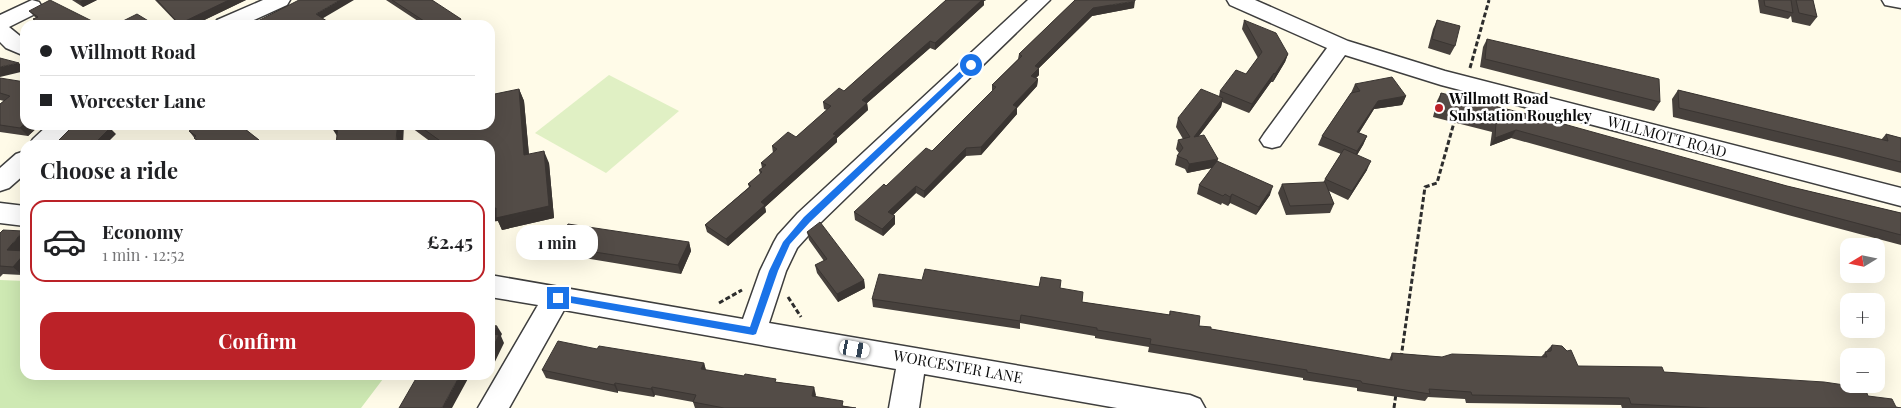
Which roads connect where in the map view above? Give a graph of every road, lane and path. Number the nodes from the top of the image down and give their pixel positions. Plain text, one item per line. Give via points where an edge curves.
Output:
1 (280, 0) edge
2 (1040, 0) edge
3 (1237, 0) edge
4 (1489, 0) edge
5 (1892, 0) edge
6 (1901, 2) edge
7 (247, 7) edge
8 (32, 8) edge
9 (231, 20) edge
10 (0, 23) edge
11 (0, 30) edge
12 (20, 46) edge
13 (1340, 46) junction
14 (1466, 84) junction
15 (58, 130) edge
16 (46, 140) edge
17 (1272, 140) dead end
18 (20, 164) edge
19 (0, 182) edge
20 (1901, 197) edge
21 (0, 213) edge
22 (20, 215) edge
23 (495, 287) edge
24 (558, 298) junction
25 (753, 331) junction
26 (912, 359) junction
27 (1401, 360) edge
28 (1397, 389) edge
29 (493, 408) edge
30 (904, 408) edge
31 (1190, 408) edge
32 (1394, 408) edge

1 - 7 street
2 - 25 street via 787,242
3 - 13 street, WILLMOTT ROAD
4 - 14 path
5 - 6 street
7 - 9 street
8 - 10 street
11 - 12 street
13 - 14 street, WILLMOTT ROAD
13 - 17 street
14 - 20 street, WILLMOTT ROAD
14 - 27 path via 1437,183 1425,187
15 - 16 street
18 - 19 street
21 - 22 street
23 - 24 street, WORCESTER LANE
24 - 25 street, WORCESTER LANE
24 - 29 street
25 - 26 street, WORCESTER LANE
26 - 30 street
26 - 31 street, WORCESTER LANE
28 - 32 path

